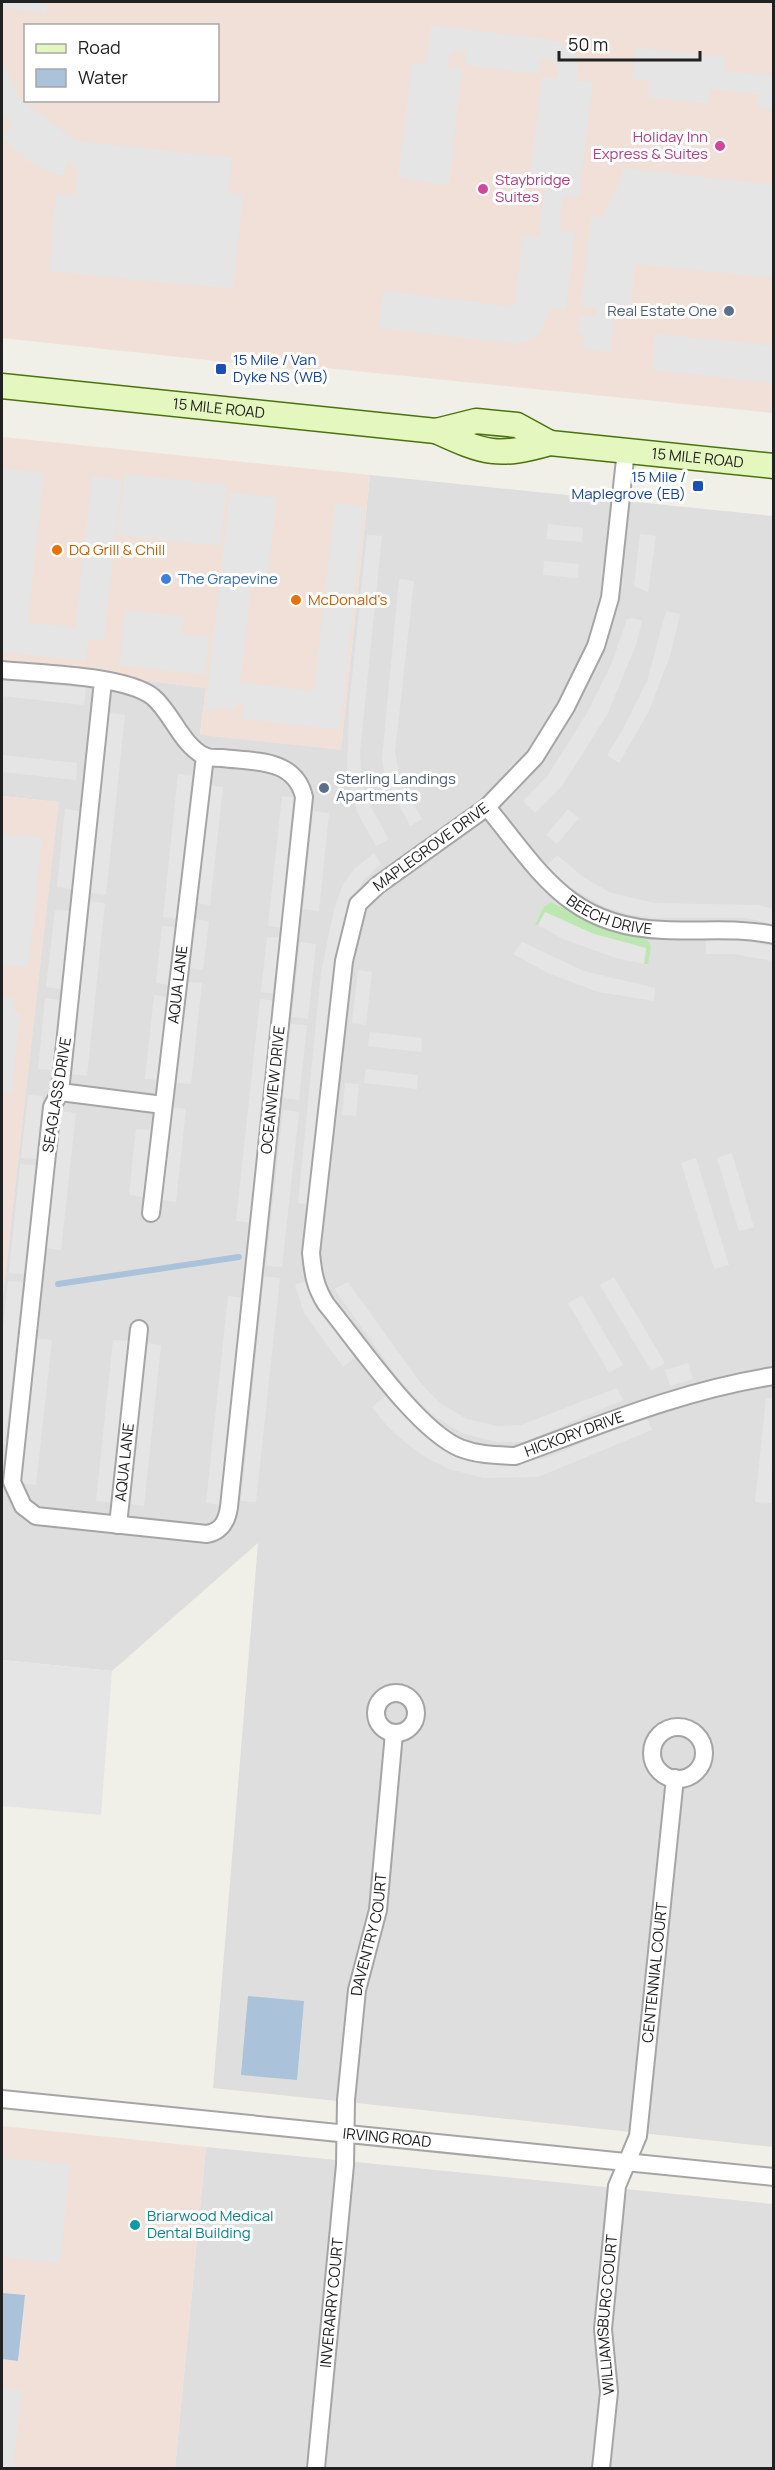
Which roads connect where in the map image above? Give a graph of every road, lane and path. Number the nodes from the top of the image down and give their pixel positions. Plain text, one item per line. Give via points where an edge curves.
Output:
1 (2, 386) edge
2 (626, 450) junction
3 (774, 466) edge
4 (2, 670) edge
5 (104, 681) junction
6 (205, 756) junction
7 (487, 807) junction
8 (774, 935) edge
9 (60, 1092) junction
10 (163, 1105) junction
11 (152, 1213) dead end
12 (326, 1304) joint
13 (139, 1329) dead end
14 (774, 1376) edge
15 (23, 1506) joint
16 (118, 1525) junction
17 (394, 1732) dead end
18 (675, 1778) dead end
19 (2, 2099) edge
20 (345, 2134) junction
21 (627, 2163) junction
22 (774, 2177) edge
23 (316, 2469) edge
24 (601, 2469) edge

1 - 2 main road, 15 MILE ROAD via 436,431 476,421 517,425 550,442
2 - 3 main road, 15 MILE ROAD
2 - 7 street, MAPLEGROVE DRIVE via 610,598 596,646 541,748
4 - 5 street
5 - 6 street via 141,689 155,699
5 - 9 street, SEAGLASS DRIVE
6 - 10 street, AQUA LANE
6 - 16 street, OCEANVIEW DRIVE via 273,764 301,783 304,797 229,1507 225,1522 213,1533
7 - 8 street, BEECH DRIVE via 548,882 588,913 614,924 639,928 731,929
7 - 12 street, MAPLEGROVE DRIVE via 366,894 352,921 344,961 311,1253 317,1290
9 - 10 street
9 - 15 street, SEAGLASS DRIVE via 52,1107 12,1482
10 - 11 street, AQUA LANE
12 - 14 street, HICKORY DRIVE via 419,1418 460,1448 489,1455 515,1456 676,1398
13 - 16 street, AQUA LANE
15 - 16 street, OCEANVIEW DRIVE via 36,1516
17 - 20 street, DAVENTRY COURT via 378,1910 357,1990
18 - 21 street, CENTENNIAL COURT via 638,2136
19 - 20 street, IRVING ROAD
20 - 21 street, IRVING ROAD
20 - 23 street, INVERARRY COURT
21 - 22 street, IRVING ROAD
21 - 24 street, WILLIAMSBURG COURT via 617,2186 604,2319 609,2392

